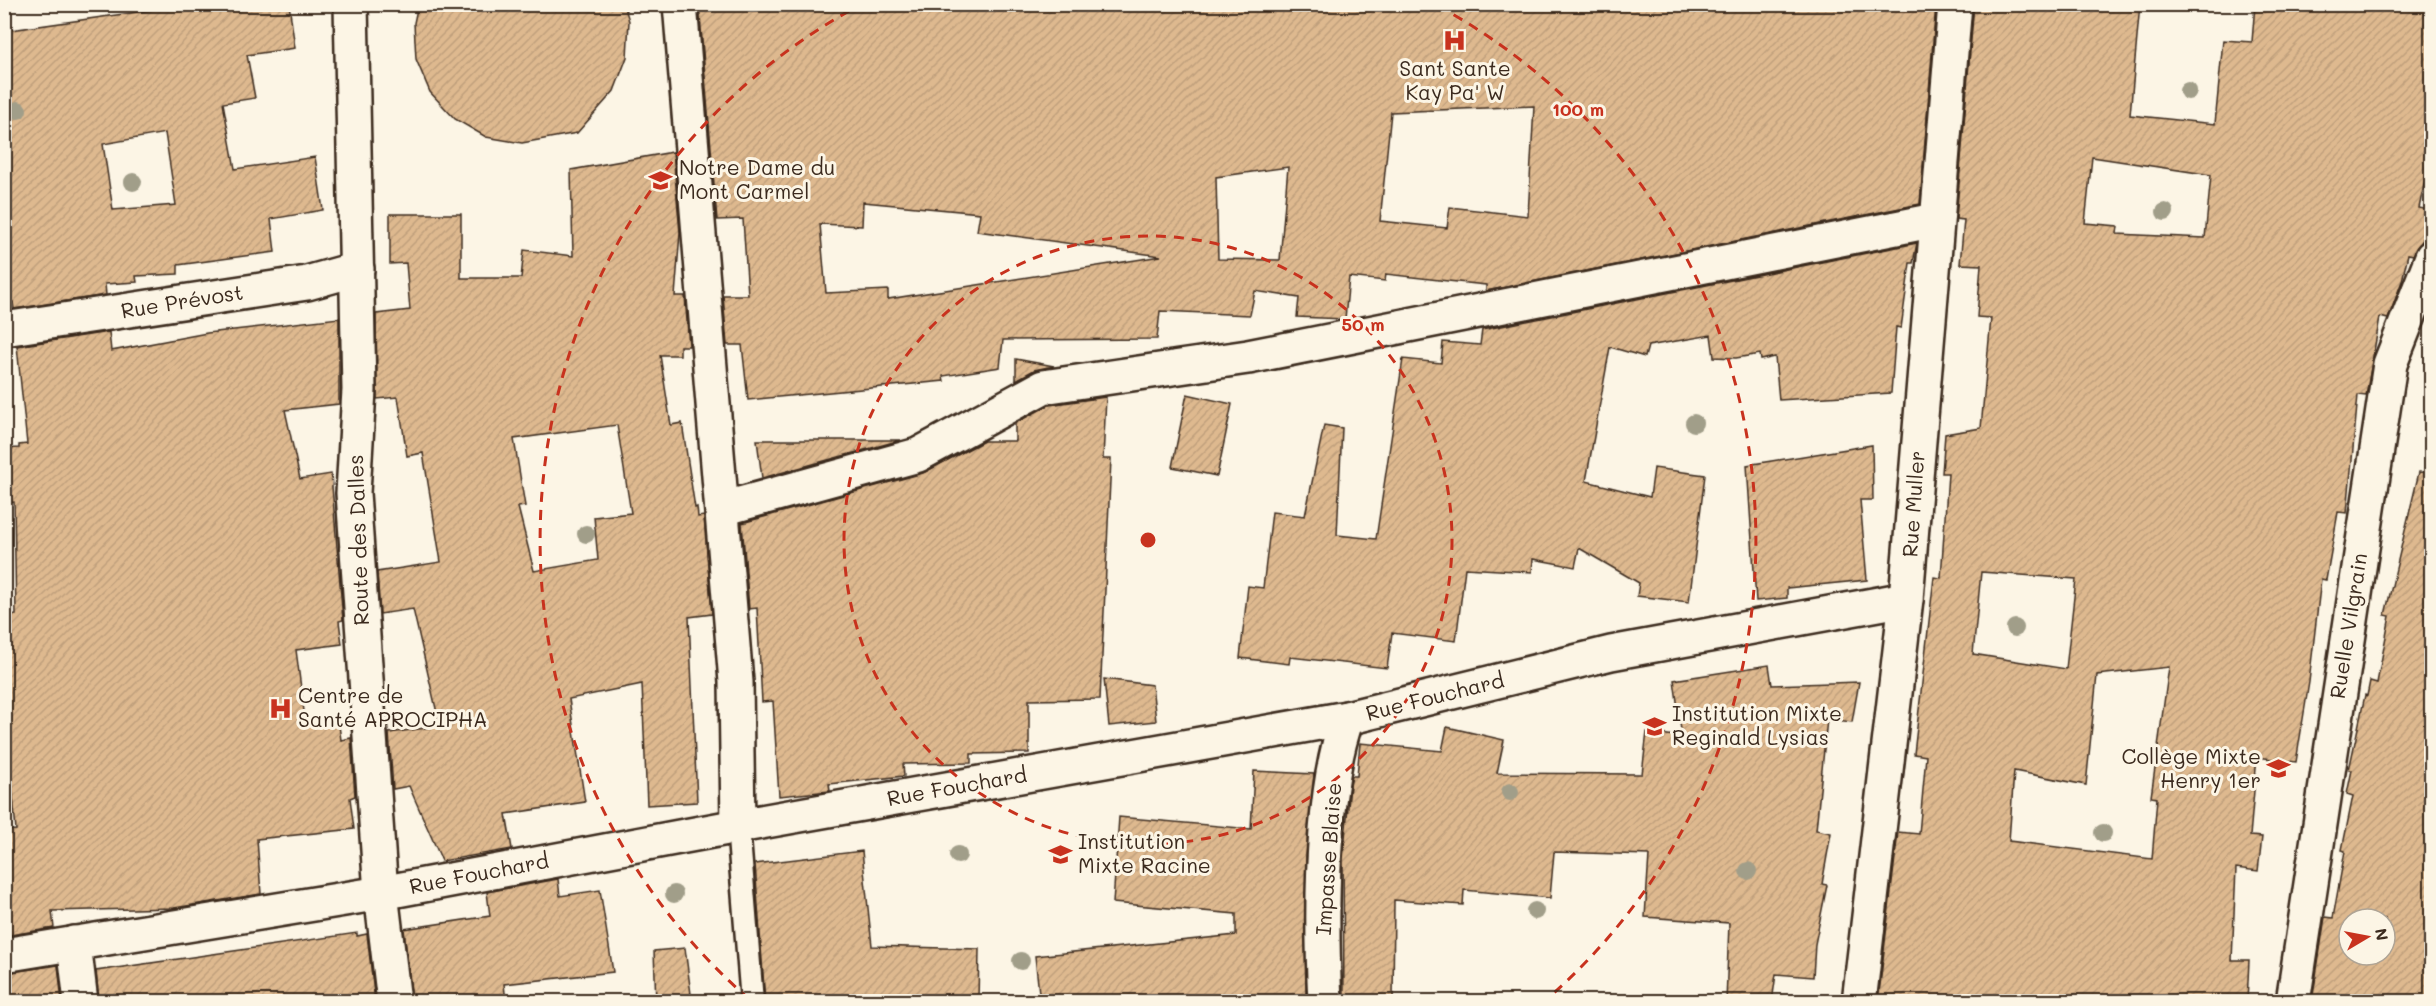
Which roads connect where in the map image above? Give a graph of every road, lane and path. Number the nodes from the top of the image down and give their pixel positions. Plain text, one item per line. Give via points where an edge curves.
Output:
1 (351, 4) edge
2 (680, 4) edge
3 (1955, 4) edge
4 (1936, 220) junction
5 (2432, 257) edge
6 (357, 269) junction
7 (4, 329) edge
8 (722, 509) junction
9 (1906, 599) junction
10 (1347, 718) junction
11 (738, 826) junction
12 (381, 892) junction
13 (74, 944) junction
14 (4, 955) edge
15 (81, 1002) edge
16 (394, 1002) edge
17 (752, 1002) edge
18 (1325, 1002) edge
19 (1859, 1002) edge
20 (2293, 1002) edge

1 - 6 street, Route des Dalles
2 - 8 street
3 - 4 street, Rue Muller
4 - 8 street via 1248,357 1043,387 918,455
4 - 9 street, Rue Muller
5 - 20 street, Ruelle Vilgrain via 2390,364
6 - 7 street, Rue Prévost via 307,283
6 - 12 street, Route des Dalles via 359,390 353,493
8 - 11 street via 736,682
9 - 10 street, Rue Fouchard via 1611,654
9 - 19 street, Rue Muller
10 - 11 street, Rue Fouchard
10 - 18 street, Impasse Blaise via 1338,743 1326,838
11 - 12 street, Rue Fouchard
11 - 17 lane
12 - 13 street, Rue Fouchard
12 - 16 street, Route des Dalles
13 - 14 street, Rue Fouchard
13 - 15 street

